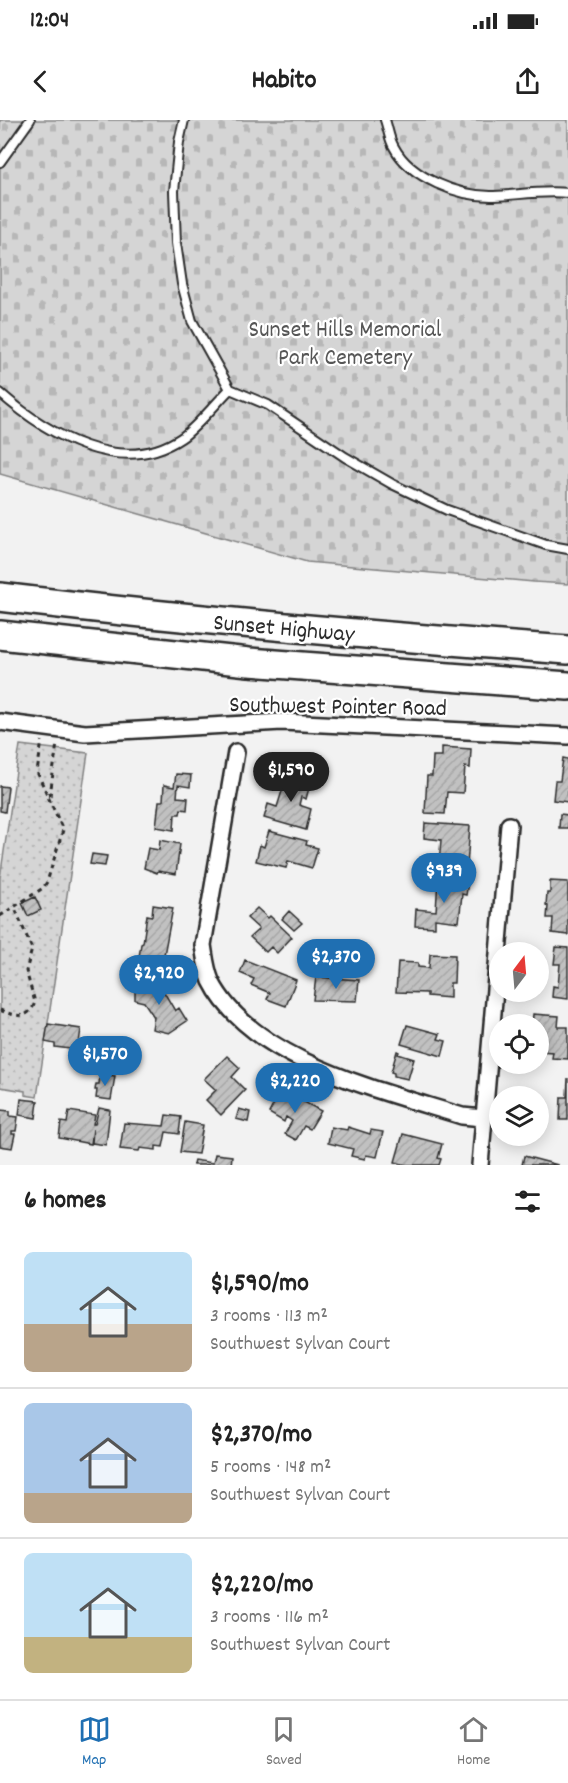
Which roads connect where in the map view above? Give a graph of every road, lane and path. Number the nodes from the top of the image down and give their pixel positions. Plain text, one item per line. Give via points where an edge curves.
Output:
1 (30, 120) edge
2 (184, 120) edge
3 (385, 120) edge
4 (0, 162) edge
5 (568, 193) edge
6 (230, 389) junction
7 (0, 393) edge
8 (568, 549) edge
9 (0, 597) edge
10 (0, 635) edge
11 (568, 650) edge
12 (568, 686) edge
13 (0, 722) edge
14 (568, 736) edge
15 (43, 737) dead end
16 (58, 739) dead end
17 (236, 752) dead end
18 (49, 798) junction
19 (509, 825) dead end
20 (14, 906) junction
21 (0, 916) edge
22 (0, 1010) edge
23 (483, 1118) junction
24 (480, 1165) edge

1 - 4 lane
2 - 6 lane via 174,191 182,284 192,321
3 - 5 lane via 394,147 407,164 429,180 460,192 490,196
6 - 7 lane via 183,438 157,450 135,454 114,454 87,446 50,429
6 - 8 lane via 268,405 392,484 447,510
9 - 11 highway, Sunset Highway via 238,623
10 - 12 highway, Sunset Highway via 249,662
13 - 14 street, Southwest Pointer Road via 85,733 282,722
15 - 18 path via 37,772
16 - 18 path
17 - 23 street via 203,945 211,980 223,998 255,1032 322,1069 462,1116
18 - 20 path via 63,830 56,856 43,888
19 - 23 street
20 - 21 path
20 - 22 path via 32,949 26,971 34,1002 29,1012 21,1016
23 - 24 street

